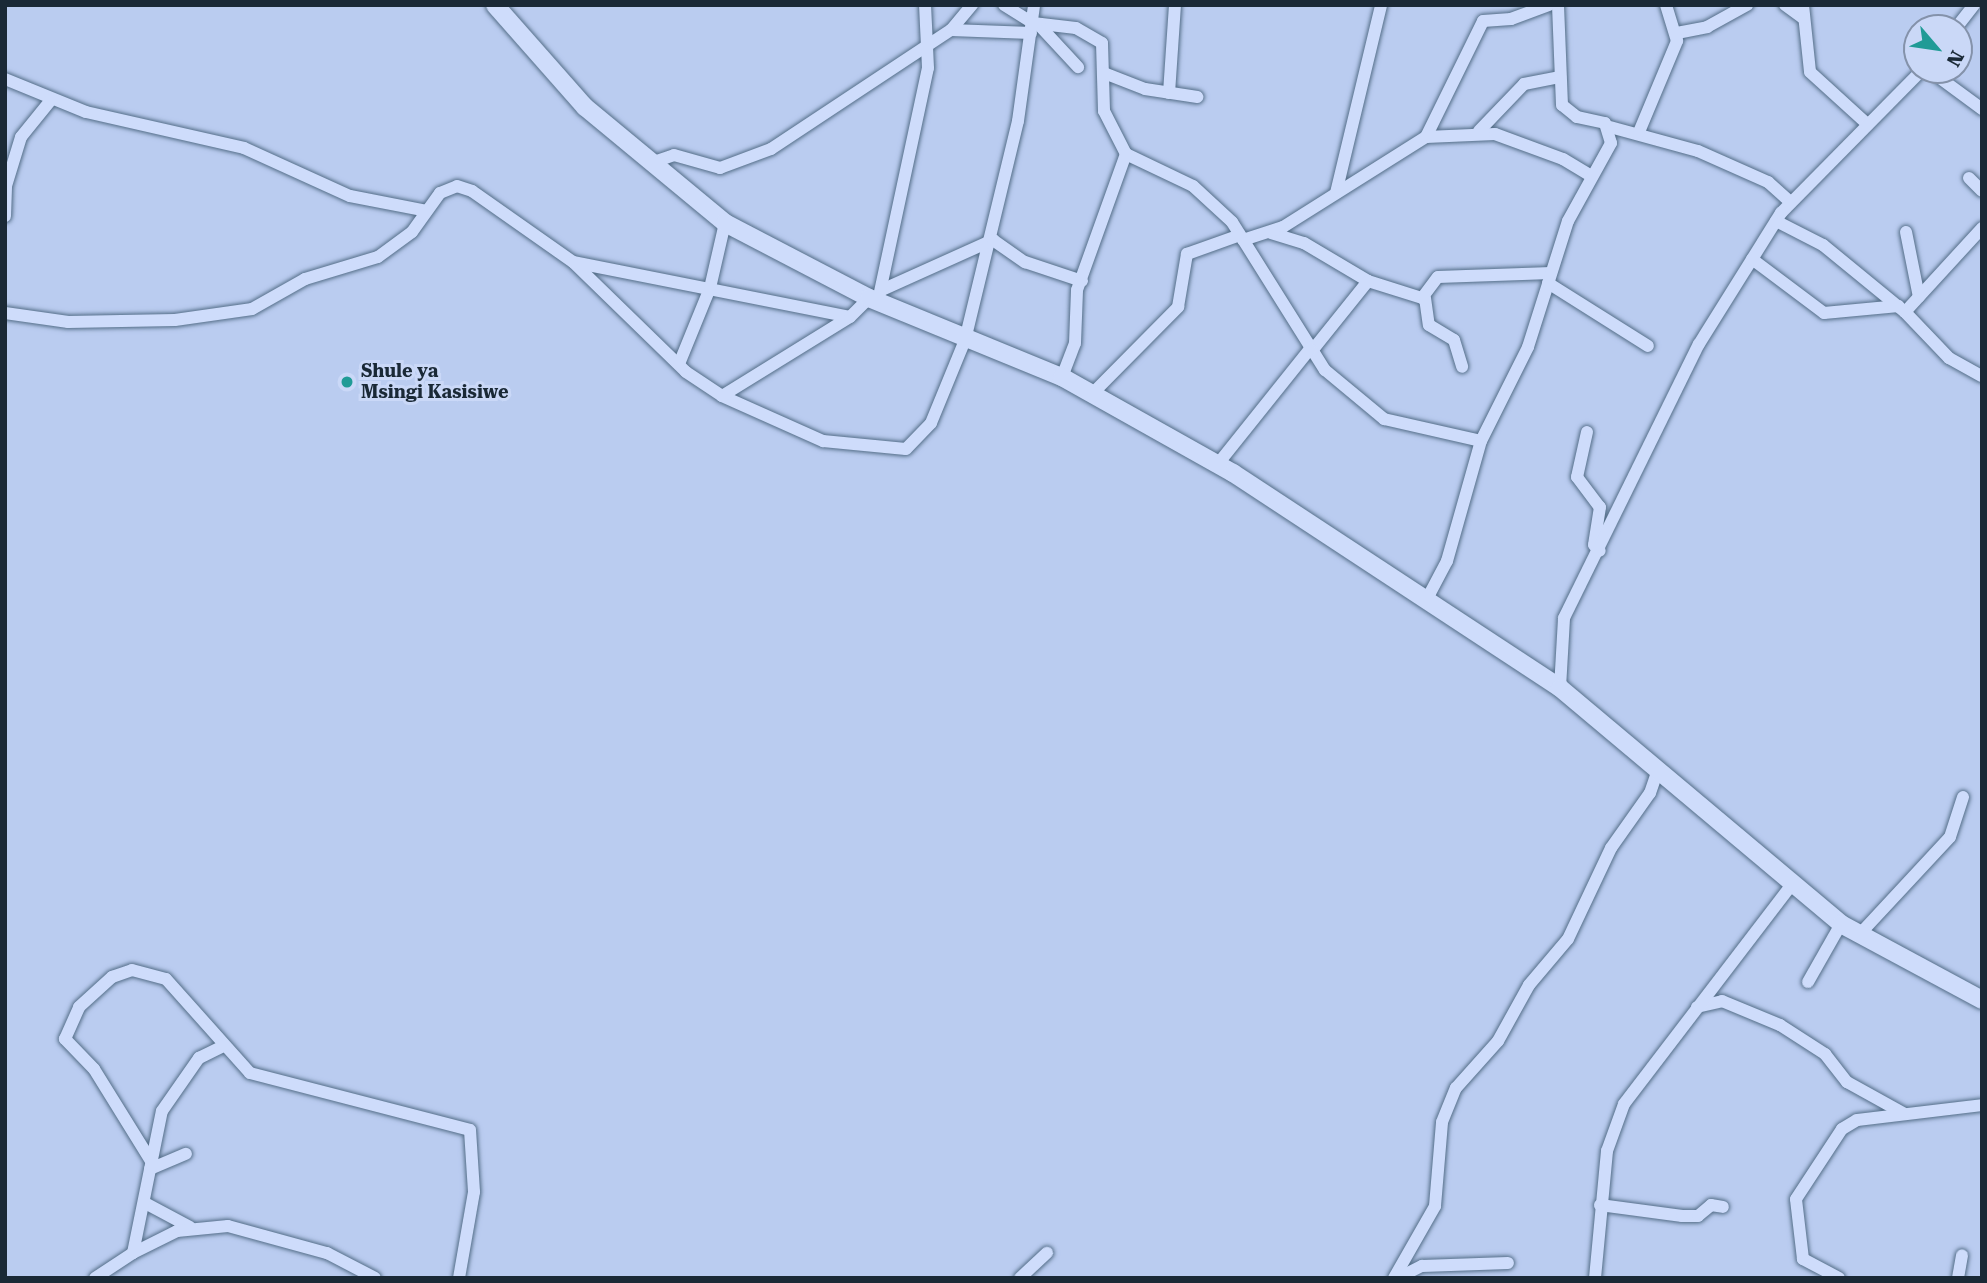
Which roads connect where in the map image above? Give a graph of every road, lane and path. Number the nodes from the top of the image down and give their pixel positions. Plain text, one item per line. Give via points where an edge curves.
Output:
1 (495, 5) edge
2 (925, 5) edge
3 (972, 5) edge
4 (1004, 5) edge
5 (1175, 5) edge
6 (1381, 5) edge
7 (1549, 5) edge
8 (1558, 5) edge
9 (1666, 5) edge
10 (1747, 5) edge
11 (1785, 5) edge
12 (1972, 7) edge
13 (1803, 11) edge
14 (1033, 17) edge
15 (1982, 17) edge
16 (951, 30) junction
17 (1677, 33) junction
18 (929, 48) junction
19 (1078, 67) dead end
20 (1104, 74) junction
21 (1560, 77) junction
22 (5, 79) edge
23 (1907, 84) edge
24 (1949, 84) edge
25 (1169, 93) junction
26 (1197, 97) dead end
27 (51, 100) junction
28 (1982, 108) edge
29 (1866, 123) junction
30 (1610, 127) junction
31 (1479, 131) junction
32 (1639, 132) junction
33 (1426, 137) junction
34 (1126, 155) junction
35 (654, 162) junction
36 (1591, 176) junction
37 (1969, 178) dead end
38 (1982, 191) edge
39 (1336, 193) junction
40 (1790, 202) junction
41 (427, 211) junction
42 (5, 216) edge
43 (1776, 221) junction
44 (726, 223) junction
45 (1982, 228) edge
46 (1906, 232) dead end
47 (1271, 233) junction
48 (1241, 238) junction
49 (993, 240) junction
50 (1752, 259) junction
51 (573, 262) junction
52 (1549, 278) junction
53 (1082, 281) junction
54 (1368, 281) junction
55 (709, 288) junction
56 (877, 296) junction
57 (1919, 297) junction
58 (1425, 298) junction
59 (1902, 309) junction
60 (5, 313) edge
61 (850, 317) junction
62 (965, 340) junction
63 (1648, 346) dead end
64 (1310, 350) junction
65 (679, 364) junction
66 (1462, 367) dead end
67 (1981, 376) edge
68 (1062, 377) junction
69 (1094, 393) junction
70 (722, 396) junction
71 (1587, 432) dead end
72 (1481, 441) junction
73 (1217, 465) junction
74 (1600, 551) junction
75 (1428, 597) junction
76 (1560, 688) junction
77 (1658, 770) junction
78 (1963, 797) dead end
79 (1790, 887) junction
80 (1841, 924) junction
81 (1858, 936) junction
82 (1808, 982) dead end
83 (1982, 1000) edge
84 (1697, 1007) junction
85 (224, 1046) junction
86 (1982, 1105) edge
87 (1905, 1115) junction
88 (186, 1154) dead end
89 (151, 1165) junction
90 (145, 1203) junction
91 (1600, 1205) junction
92 (1723, 1207) dead end
93 (192, 1228) junction
94 (133, 1253) junction
95 (1047, 1253) dead end
96 (1962, 1255) dead end
97 (1508, 1264) dead end
98 (96, 1278) edge
99 (375, 1278) edge
100 (458, 1278) edge
101 (1020, 1278) edge
102 (1396, 1278) edge
103 (1595, 1278) edge
104 (1839, 1278) edge
105 (1958, 1278) edge

1 - 35 street via 585,107
2 - 18 street
3 - 16 street
4 - 14 street
5 - 25 street
6 - 39 street
7 - 33 street via 1511,19 1483,20
8 - 21 street
9 - 17 street
10 - 17 street via 1707,27
11 - 13 street
12 - 15 street
13 - 29 street via 1810,72
14 - 16 street
14 - 19 street
14 - 20 street via 1092,34 1105,50
14 - 49 street
16 - 18 street
17 - 32 street
18 - 35 street via 771,149 720,168 674,155
18 - 56 street
20 - 25 street
20 - 34 street via 1104,111
21 - 30 street via 1564,109
21 - 31 street via 1524,84
22 - 27 street
23 - 29 street
24 - 28 street
25 - 26 street
27 - 41 street via 244,148 349,196
27 - 42 street via 21,137 6,186
29 - 40 street
30 - 32 street
30 - 36 street via 1611,142
31 - 33 street
31 - 36 street via 1563,159
32 - 40 street via 1768,182
33 - 39 street
34 - 48 street via 1193,186
34 - 53 street
35 - 44 street
36 - 52 street
37 - 38 street
39 - 47 street
40 - 43 street
41 - 51 street via 440,193 463,187
41 - 60 street via 412,232 378,257 305,279 252,309 175,320 68,321
43 - 50 street
43 - 59 street via 1823,245
44 - 55 street
44 - 56 street
45 - 57 street
46 - 57 street
47 - 48 street
47 - 54 street via 1304,243
48 - 64 street
48 - 69 street via 1187,254 1178,307
49 - 53 street via 1025,262
49 - 56 street
49 - 62 street via 971,298
50 - 59 street via 1824,313
50 - 74 street via 1680,379
51 - 55 street
51 - 65 street
52 - 58 street via 1435,278
52 - 63 street
52 - 72 street via 1517,374
53 - 68 street via 1075,343
54 - 58 street
54 - 64 street
55 - 61 street
55 - 65 street
56 - 61 street
56 - 62 street
57 - 59 street
58 - 66 street via 1429,325 1454,340
59 - 67 street via 1949,358
61 - 70 street
62 - 68 street
62 - 70 street via 928,428 906,449 822,440
64 - 72 street via 1379,416
64 - 73 street
65 - 70 street
68 - 69 street
69 - 73 street
71 - 74 street via 1576,471 1600,506 1594,545
72 - 75 street via 1447,561
73 - 75 street
74 - 76 street via 1564,618
75 - 76 street
76 - 77 street
77 - 79 street
77 - 102 street via 1650,793 1611,848 1569,939 1530,985 1498,1041 1456,1088 1442,1122 1435,1206
78 - 81 street via 1950,837
79 - 80 street
79 - 84 street
80 - 81 street
80 - 82 street
81 - 83 street
84 - 87 street via 1722,1001 1780,1025 1825,1054 1847,1082
84 - 91 street via 1624,1104 1607,1151
85 - 89 street via 199,1058 180,1081 158,1120
85 - 89 street via 166,979 144,970 112,977 69,1021 68,1045 94,1069
85 - 100 street via 250,1073 470,1130 474,1192
86 - 87 street
87 - 104 street via 1847,1124 1796,1199 1803,1259
88 - 89 street
89 - 90 street
90 - 93 street
90 - 94 street
91 - 92 street via 1682,1216 1698,1216 1712,1205
91 - 103 street
93 - 94 street
93 - 99 street via 228,1226 294,1242
94 - 98 street
95 - 101 street
96 - 105 street
97 - 102 street via 1439,1264

